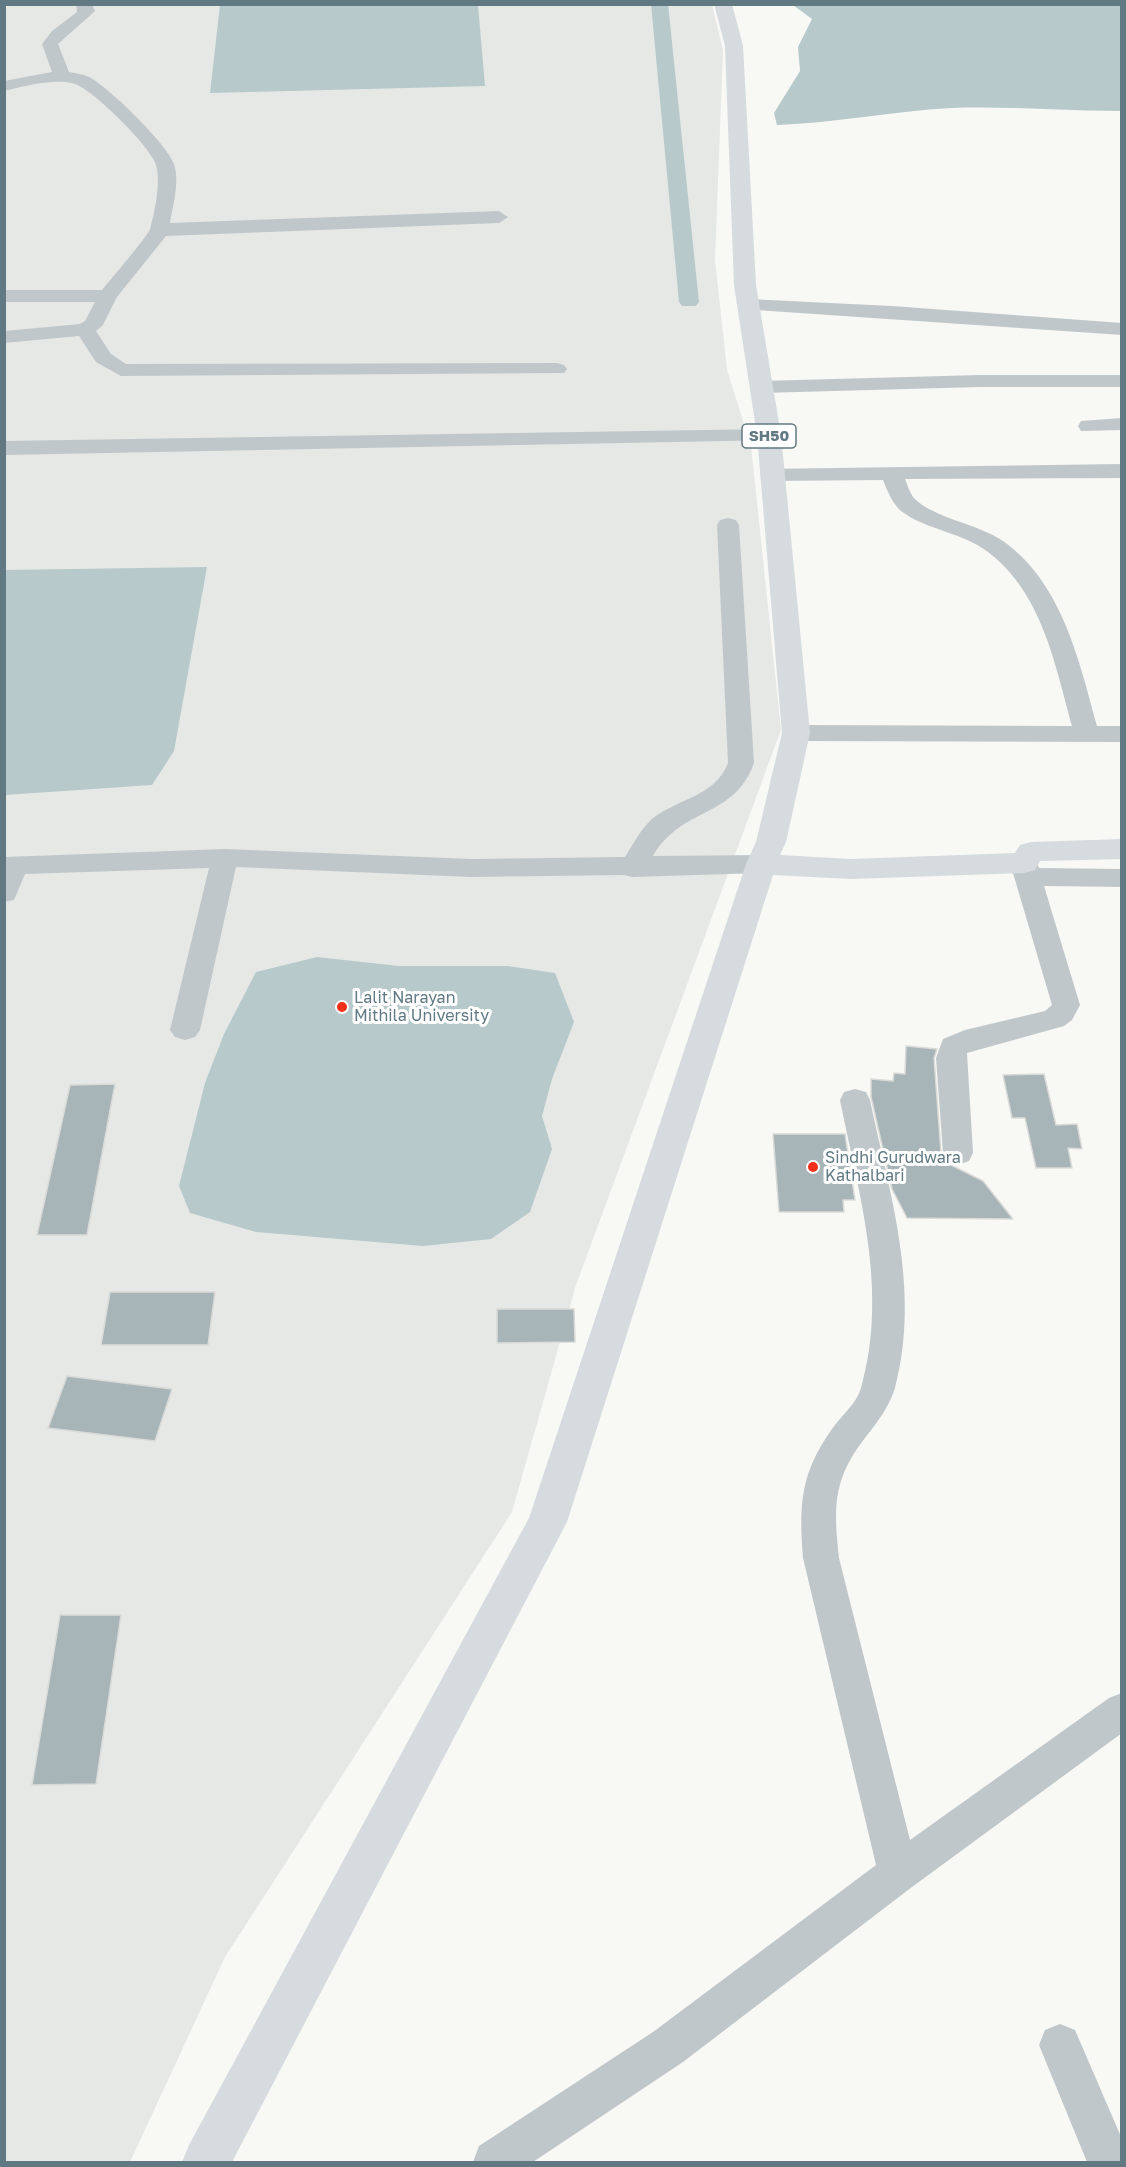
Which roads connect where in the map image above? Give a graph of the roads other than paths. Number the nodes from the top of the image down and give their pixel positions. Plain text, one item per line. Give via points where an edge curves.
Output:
1 (84, 4) edge
2 (723, 4) edge
3 (63, 78) junction
4 (4, 86) edge
5 (500, 217) dead end
6 (159, 232) junction
7 (4, 296) edge
8 (108, 296) junction
9 (748, 305) junction
10 (85, 329) junction
11 (1122, 329) edge
12 (4, 337) edge
13 (557, 369) dead end
14 (1122, 381) edge
15 (761, 387) junction
16 (1122, 424) edge
17 (1089, 426) dead end
18 (769, 435) junction
19 (4, 448) edge
20 (1122, 471) edge
21 (891, 473) junction
22 (771, 474) junction
23 (728, 525) dead end
24 (796, 733) junction
25 (1087, 734) junction
26 (1122, 734) edge
27 (1122, 849) edge
28 (225, 858) junction
29 (1122, 862) edge
30 (761, 864) junction
31 (9, 866) edge
32 (632, 868) junction
33 (1026, 870) junction
34 (1122, 878) edge
35 (4, 893) edge
36 (185, 1030) dead end
37 (855, 1100) dead end
38 (958, 1153) dead end
39 (1122, 1710) edge
40 (898, 1873) junction
41 (1060, 2045) dead end
42 (206, 2163) edge
43 (495, 2163) edge
44 (1109, 2163) edge

1 - 3 street via 84,16 50,44
2 - 9 main road, SH50 via 734,46
3 - 4 street
3 - 6 street via 81,80 91,86 160,152 166,176
5 - 6 street via 193,226
6 - 8 street
7 - 8 street
8 - 10 street via 93,324
9 - 11 street
9 - 15 main road, SH50
10 - 12 street
10 - 13 street via 103,358 121,370
14 - 15 street
15 - 18 main road, SH50
16 - 17 street
18 - 19 street
18 - 22 main road, SH50
20 - 21 street
21 - 22 street
21 - 25 street via 909,506 997,547 1023,574 1048,611 1060,640
22 - 24 main road, SH50
23 - 32 street via 741,763 738,776 724,792 662,825
24 - 25 street
24 - 30 main road, SH50 via 771,842
25 - 26 street
27 - 33 main road via 1031,852
28 - 31 street
28 - 32 street via 471,868
28 - 36 street
29 - 33 main road
30 - 32 street
30 - 33 main road
30 - 42 main road via 547,1522
31 - 35 street
33 - 34 street
33 - 38 street via 1066,1005 1054,1019 953,1047
37 - 40 street via 890,1272 884,1353 878,1390 867,1411 827,1463 816,1506 821,1557
39 - 40 street
40 - 43 street via 668,2047
41 - 44 street

